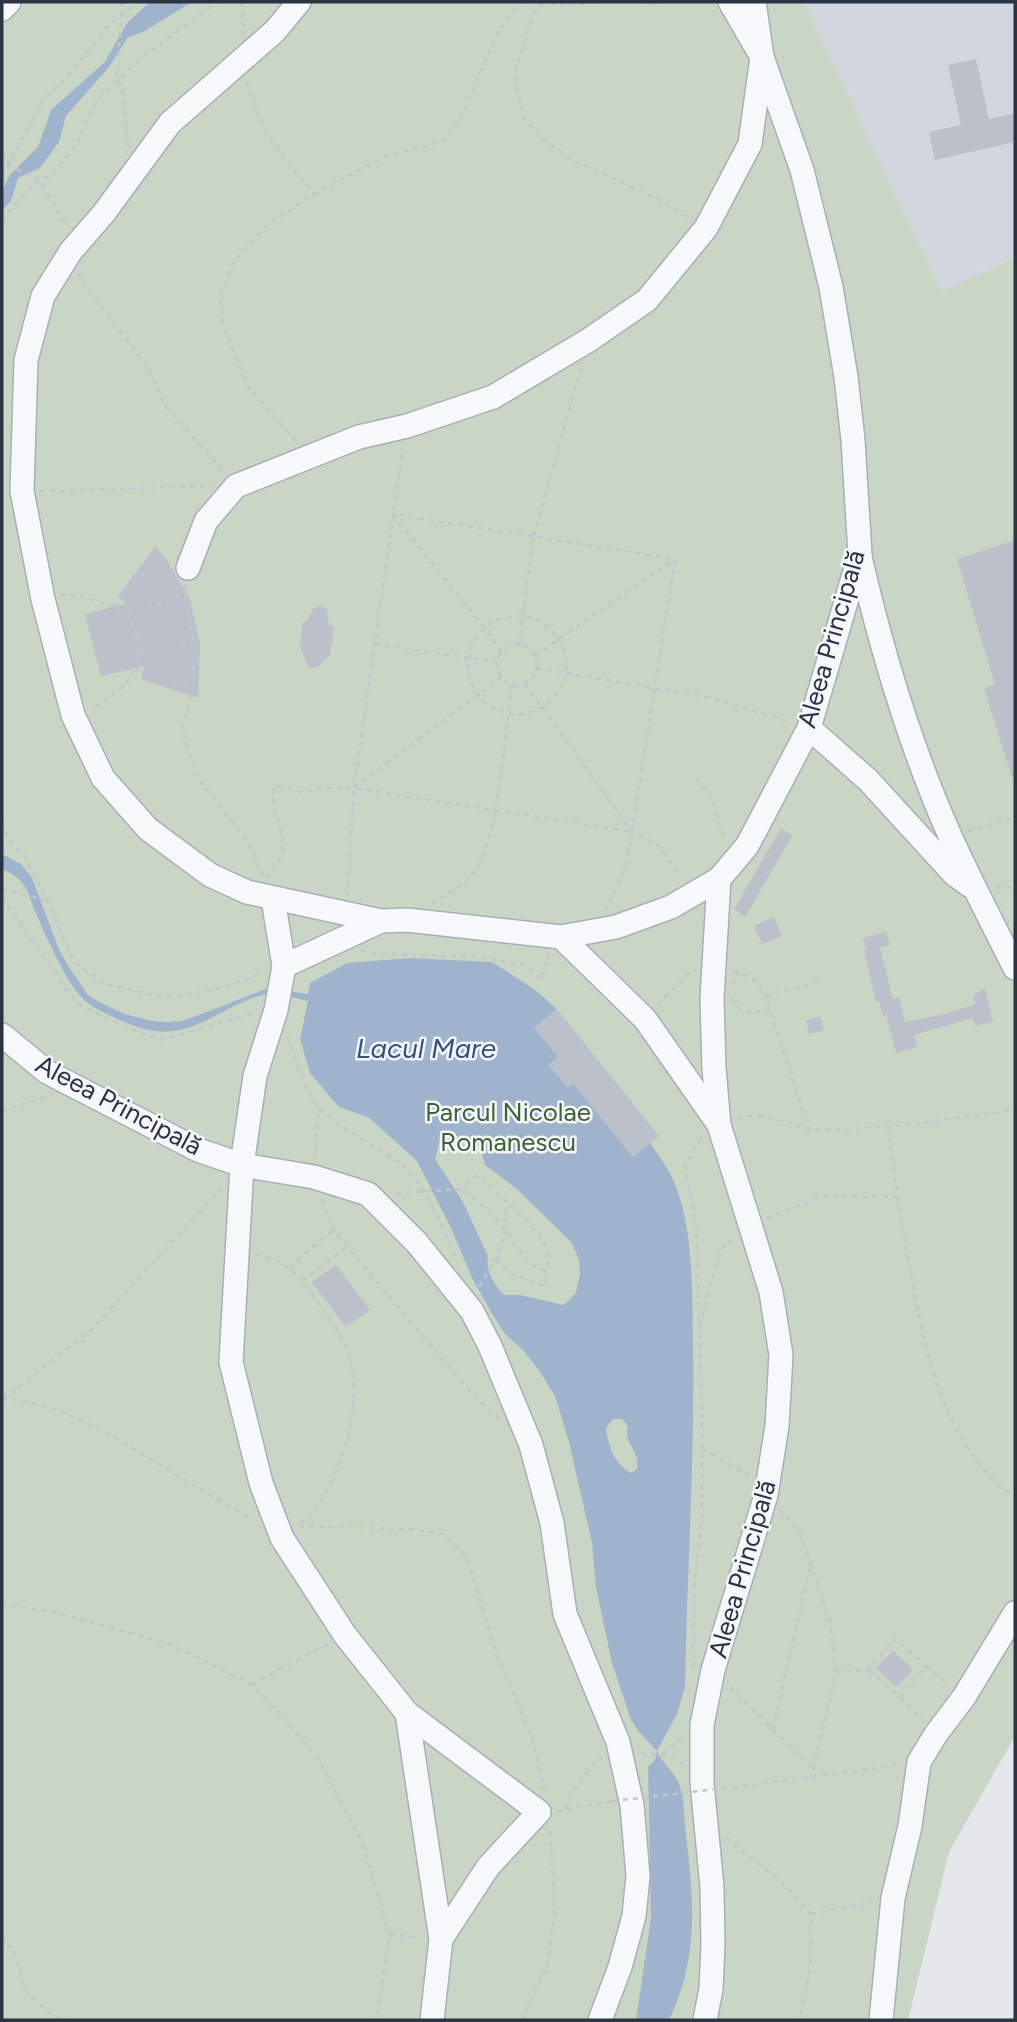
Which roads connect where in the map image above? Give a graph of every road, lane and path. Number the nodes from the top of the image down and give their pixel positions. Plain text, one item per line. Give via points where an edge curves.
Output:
1 (9, 2) edge
2 (122, 2) edge
3 (138, 2) edge
4 (217, 2) edge
5 (242, 2) edge
6 (299, 2) edge
7 (521, 2) edge
8 (600, 2) edge
9 (640, 2) edge
10 (667, 2) edge
11 (730, 2) edge
12 (754, 2) edge
13 (541, 3) edge
14 (2, 9) edge
15 (120, 15) junction
16 (246, 56) junction
17 (762, 57) junction
18 (118, 79) junction
19 (2, 156) edge
20 (9, 165) junction
21 (2, 175) edge
22 (131, 176) junction
23 (39, 180) junction
24 (314, 194) junction
25 (2, 220) edge
26 (706, 228) junction
27 (71, 251) junction
28 (589, 340) junction
29 (407, 425) junction
30 (311, 455) junction
31 (236, 486) junction
32 (22, 491) junction
33 (392, 514) junction
34 (533, 538) junction
35 (860, 554) junction
36 (158, 559) dead end
37 (675, 559) junction
38 (188, 568) joint
39 (185, 593) junction
40 (43, 599) junction
41 (113, 607) junction
42 (130, 615) junction
43 (524, 617) junction
44 (485, 628) junction
45 (558, 639) junction
46 (375, 644) junction
47 (193, 645) junction
48 (519, 645) junction
49 (140, 650) junction
50 (502, 652) junction
51 (535, 656) junction
52 (468, 658) junction
53 (497, 662) junction
54 (537, 668) junction
55 (135, 669) junction
56 (565, 673) junction
57 (500, 678) junction
58 (525, 684) junction
59 (512, 685) junction
60 (655, 687) junction
61 (193, 690) junction
62 (478, 695) junction
63 (542, 707) junction
64 (508, 713) junction
65 (73, 715) junction
66 (809, 728) junction
67 (697, 777) dead end
68 (354, 788) junction
69 (495, 811) junction
70 (1015, 817) edge
71 (2, 822) edge
72 (632, 832) junction
73 (950, 837) junction
74 (725, 872) junction
75 (2, 889) edge
76 (975, 890) junction
77 (697, 891) junction
78 (2, 898) edge
79 (273, 899) junction
80 (48, 901) junction
81 (346, 913) junction
82 (407, 920) junction
83 (381, 921) junction
84 (597, 931) junction
85 (557, 937) junction
86 (340, 941) junction
87 (284, 966) junction
88 (712, 967) junction
89 (1015, 968) edge
90 (738, 972) junction
91 (822, 981) dead end
92 (765, 995) junction
93 (276, 1010) junction
94 (769, 1010) junction
95 (645, 1019) junction
96 (2, 1035) edge
97 (76, 1088) junction
98 (318, 1107) junction
99 (1015, 1110) edge
100 (2, 1111) edge
101 (719, 1125) junction
102 (888, 1127) junction
103 (809, 1130) junction
104 (242, 1165) junction
105 (314, 1177) junction
106 (463, 1189) junction
107 (423, 1193) junction
108 (896, 1197) junction
109 (505, 1202) junction
110 (751, 1227) junction
111 (333, 1230) junction
112 (506, 1231) junction
113 (347, 1247) junction
114 (237, 1252) junction
115 (496, 1259) junction
116 (290, 1267) junction
117 (459, 1267) dead end
118 (546, 1270) junction
119 (302, 1281) junction
120 (472, 1305) junction
121 (698, 1332) junction
122 (2, 1399) edge
123 (501, 1420) dead end
124 (702, 1448) junction
125 (766, 1495) junction
126 (1015, 1495) edge
127 (290, 1532) junction
128 (811, 1563) junction
129 (2, 1604) edge
130 (1015, 1613) edge
131 (345, 1636) junction
132 (926, 1666) junction
133 (868, 1670) junction
134 (703, 1672) junction
135 (836, 1672) junction
136 (251, 1685) junction
137 (900, 1697) junction
138 (964, 1697) junction
139 (407, 1713) junction
140 (773, 1729) junction
141 (936, 1734) junction
142 (618, 1742) junction
143 (663, 1754) dead end
144 (650, 1756) dead end
145 (919, 1762) junction
146 (811, 1767) junction
147 (810, 1777) junction
148 (566, 1809) junction
149 (544, 1812) junction
150 (707, 1822) junction
151 (893, 1898) junction
152 (811, 1914) junction
153 (390, 1935) junction
154 (2, 1936) edge
155 (441, 1939) junction
156 (67, 2020) edge
157 (376, 2020) edge
158 (432, 2020) edge
159 (522, 2020) edge
160 (600, 2020) edge
161 (705, 2020) edge
162 (799, 2020) edge
163 (881, 2020) edge

1 - 14 street
2 - 15 path
3 - 15 path
4 - 18 path
5 - 16 path
6 - 16 street
7 - 24 path via 495,38 448,138 386,156
8 - 13 path
9 - 10 path
11 - 17 street, Aleea Principală
12 - 17 street, Aleea Principală
13 - 26 path via 515,72 524,119 570,159 658,199
15 - 18 path
15 - 20 path via 45,98
16 - 22 street via 170,123
16 - 24 path via 247,84 259,120
17 - 26 street via 750,144
17 - 35 street, Aleea Principală via 803,170 831,287 852,428
18 - 22 path
18 - 23 path via 99,98 75,148 48,177
19 - 20 path
20 - 21 path
20 - 23 path
22 - 27 street
23 - 25 path
23 - 27 path via 68,229
24 - 30 path via 264,228 234,261 220,295 223,326 249,388
26 - 28 street via 647,300
27 - 31 path via 83,284 147,366 165,405
27 - 32 street via 43,296 26,360
28 - 29 street via 493,397
28 - 34 path
29 - 30 street
29 - 33 path
30 - 31 street
31 - 32 path
31 - 38 street via 206,521
32 - 40 street
33 - 34 path
33 - 44 path
33 - 46 path
34 - 37 path
34 - 43 path
35 - 66 street, Aleea Principală
35 - 73 street via 875,621 917,754
36 - 41 path
37 - 45 path
37 - 60 path
38 - 39 path
39 - 42 path
39 - 47 path
40 - 41 path via 60,594 83,596
40 - 65 street
41 - 42 path
42 - 49 path
43 - 44 path via 500,619
43 - 45 path via 540,622
43 - 48 path
44 - 50 path
44 - 52 path
45 - 51 path
45 - 56 path via 565,655
46 - 52 path
46 - 68 path
47 - 49 path
47 - 61 path
48 - 50 path
48 - 51 path
49 - 55 path
50 - 53 path
51 - 54 path
52 - 53 path
52 - 62 path via 471,684
53 - 57 path
54 - 56 path
54 - 58 path
55 - 61 path
55 - 65 path via 114,697
56 - 60 path
56 - 63 path via 555,696
57 - 59 path
57 - 62 path
58 - 59 path
58 - 63 path
59 - 64 path
60 - 66 path
60 - 72 path
61 - 68 path via 183,726 200,781 247,841 265,880 277,866 283,847 274,802 276,786 305,793
62 - 64 path
62 - 68 path
63 - 64 path via 523,714
63 - 72 path
64 - 69 path
65 - 79 street via 103,778 148,829 210,875
66 - 74 street, Aleea Principală via 747,846
66 - 76 street via 868,780 954,874
67 - 74 path via 712,800
68 - 69 path
68 - 81 path
69 - 72 path
69 - 82 path via 484,855 474,873
70 - 73 path
71 - 80 path
72 - 77 path via 656,843 677,873
72 - 84 path via 625,869
73 - 76 street
74 - 77 street
74 - 88 street, Aleea Principală
75 - 80 path
76 - 89 street
77 - 84 street via 671,907
78 - 93 path via 80,1005 125,1027 161,1040 249,1013
79 - 81 street
79 - 87 street
80 - 87 path via 74,962 105,984 167,998 218,989
81 - 83 street
82 - 83 street
82 - 85 street
83 - 86 street
84 - 85 street
85 - 86 path via 542,980 525,965 487,958 371,953
85 - 95 street, Aleea Principală
86 - 87 street
87 - 93 street
88 - 90 path
88 - 95 path via 691,971
88 - 101 street, Aleea Principală
90 - 92 path via 757,979
90 - 94 path via 731,991 735,1005 747,1012
91 - 92 path
92 - 94 path
93 - 98 path
93 - 104 street via 255,1076
94 - 103 path
95 - 101 street, Aleea Principală
96 - 97 street, Aleea Principală via 47,1072
97 - 100 path
97 - 104 street, Aleea Principală via 198,1150
98 - 105 path
98 - 107 path via 396,1161 413,1175
99 - 102 path
101 - 103 path via 759,1117
101 - 110 street, Aleea Principală
101 - 121 path via 697,1144 685,1167 696,1221
102 - 103 path
102 - 108 path
104 - 105 street, Aleea Principală
104 - 114 street
104 - 122 path via 91,1329
105 - 111 path
105 - 120 street, Aleea Principală via 368,1194
106 - 107 path
106 - 109 path via 479,1175
106 - 112 path
107 - 117 path
108 - 110 path via 823,1196
108 - 126 path via 939,1392 964,1445 1000,1489
109 - 112 path
109 - 118 path via 548,1246
110 - 121 path via 719,1252
110 - 125 street, Aleea Principală via 771,1292 781,1355 778,1426
111 - 113 path
111 - 116 path
112 - 115 path
112 - 118 path via 528,1261
113 - 119 path
113 - 123 path via 465,1386
114 - 116 path via 272,1257
114 - 127 street via 231,1362 261,1483
115 - 118 path via 512,1274 545,1286
115 - 120 path
116 - 119 path
119 - 127 path via 344,1342 352,1378 351,1429 322,1499
120 - 142 street, Aleea Principală via 531,1445 552,1523 565,1614
121 - 124 path
122 - 127 path via 20,1399 60,1411
124 - 125 path via 748,1474
124 - 134 path via 702,1517 694,1586
125 - 128 path via 800,1533
125 - 134 street, Aleea Principală
127 - 131 street
127 - 149 path via 410,1529 444,1534 467,1557 495,1650 532,1737
128 - 135 path via 830,1621
128 - 140 path
129 - 136 path via 53,1612 170,1644
130 - 138 street
131 - 136 path
131 - 139 street
132 - 133 path via 895,1639
132 - 137 path
132 - 138 path
133 - 135 path
133 - 137 path
134 - 140 path
134 - 150 street, Aleea Principală via 702,1783
135 - 146 path
136 - 153 path via 319,1760 362,1842
137 - 141 path
138 - 141 street
139 - 149 street
139 - 155 street
140 - 146 path
141 - 145 street
142 - 148 path via 585,1773
142 - 160 street, Aleea Principală via 632,1805 638,1876 634,1916
143 - 144 path
145 - 147 path
145 - 151 street
146 - 147 path
147 - 148 path, bridge
148 - 149 path
149 - 155 street via 488,1867
149 - 159 path via 555,1910 547,1966
150 - 152 path via 785,1885
150 - 161 street, Aleea Principală via 713,1945
151 - 152 path
151 - 163 street
152 - 162 path via 810,1969
153 - 155 path
153 - 157 path
154 - 156 path via 15,1954 25,1990 51,2015
155 - 158 street

